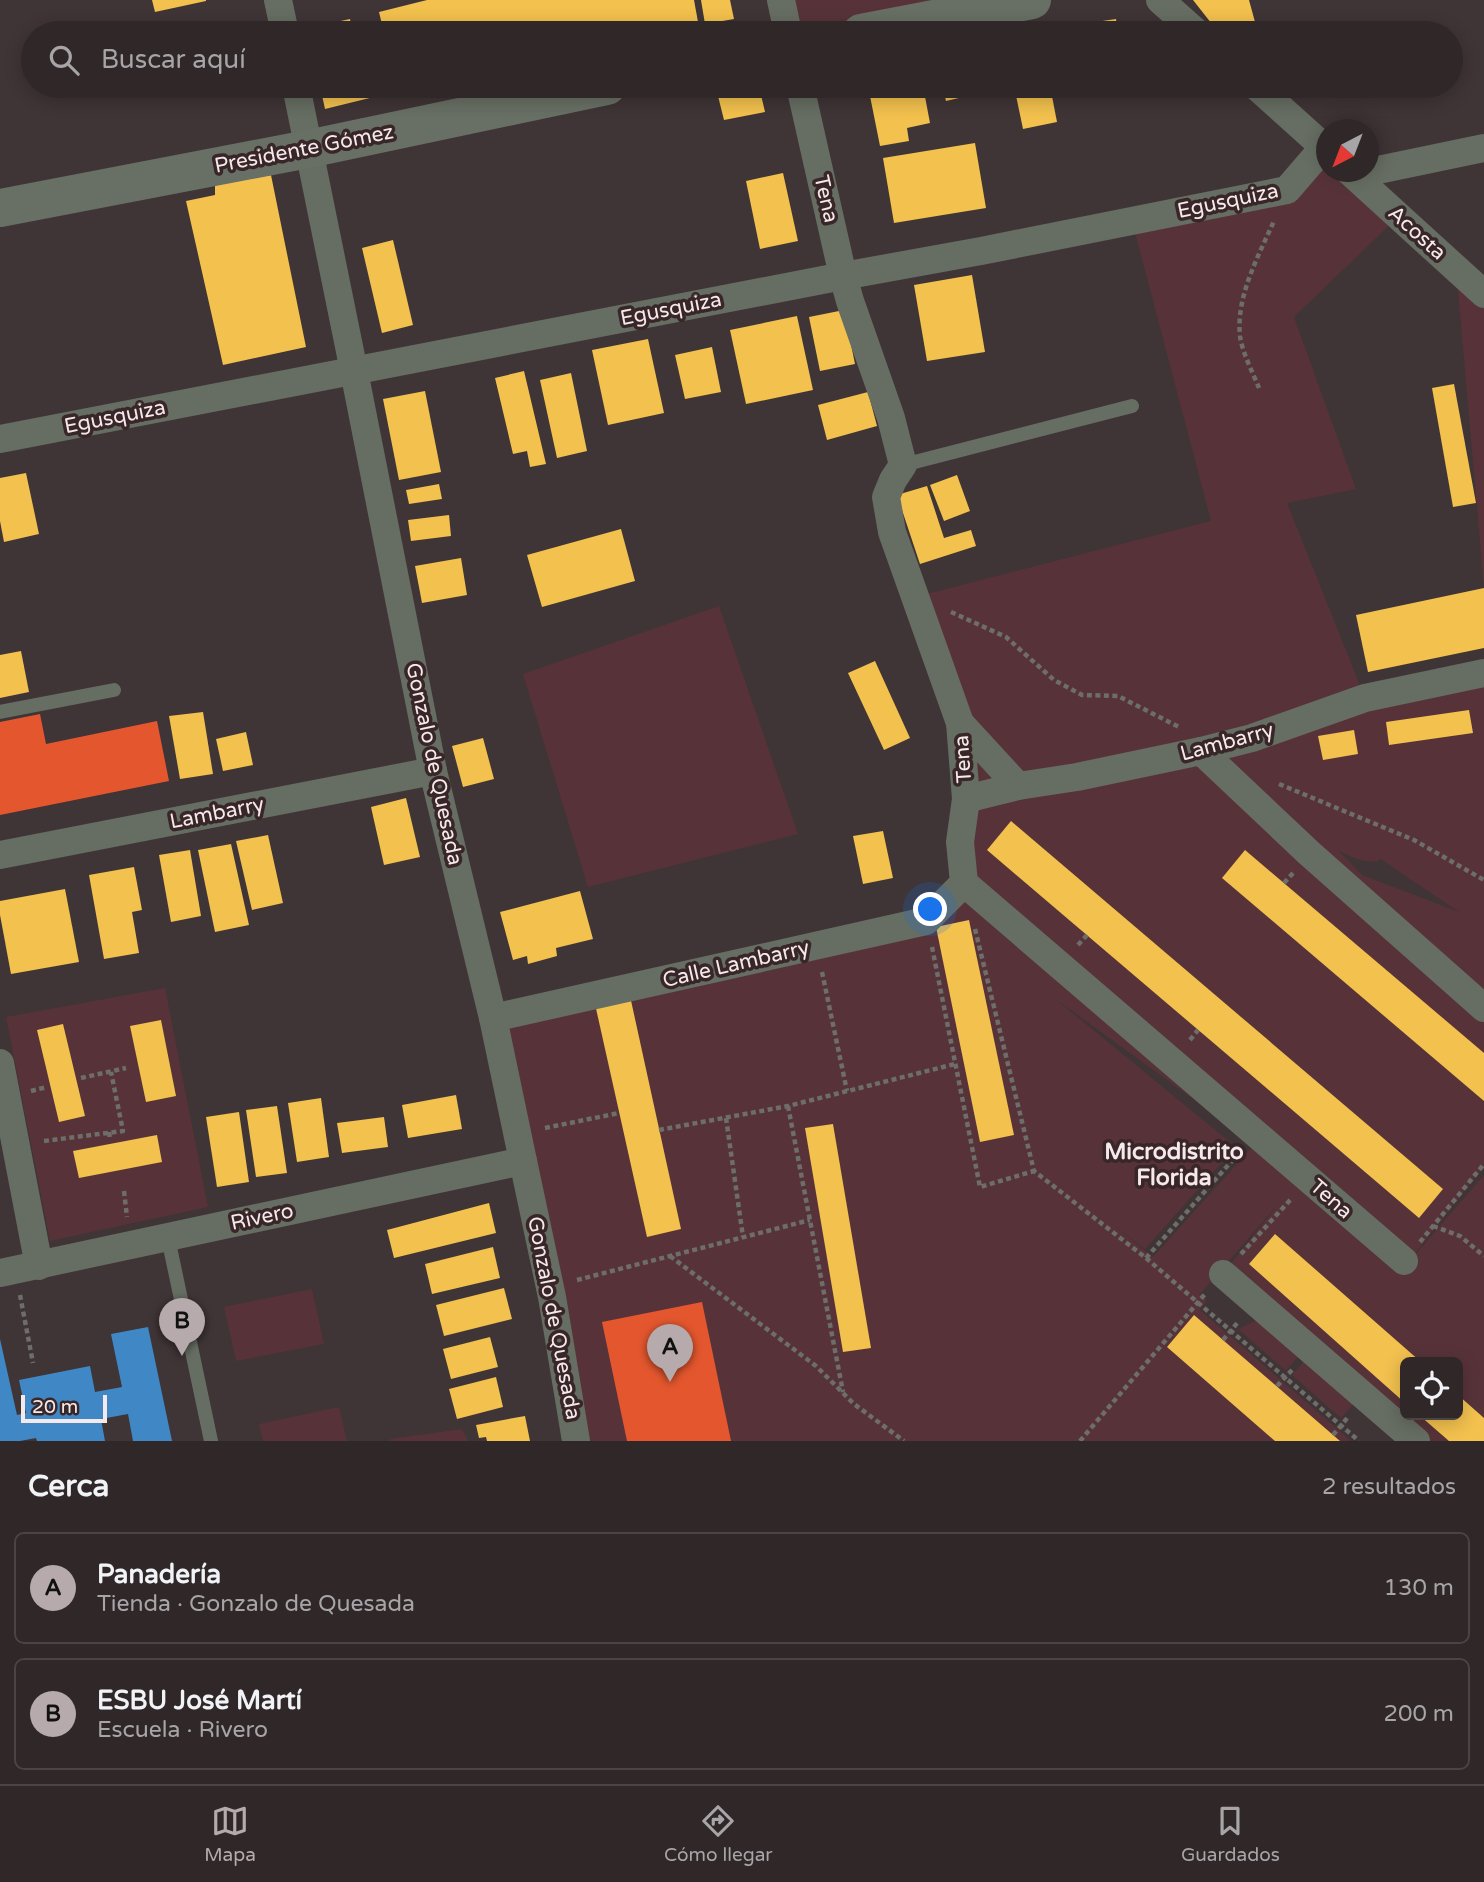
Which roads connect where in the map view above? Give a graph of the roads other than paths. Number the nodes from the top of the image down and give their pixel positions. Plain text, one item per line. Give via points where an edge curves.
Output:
1 (278, 0) edge
2 (781, 0) edge
3 (1032, 0) edge
4 (1160, 0) edge
5 (282, 21) edge
6 (785, 21) edge
7 (923, 21) edge
8 (1184, 21) edge
9 (298, 98) edge
10 (550, 98) edge
11 (803, 98) edge
12 (1269, 98) edge
13 (1316, 140) edge
14 (1484, 148) edge
15 (309, 149) junction
16 (1316, 158) edge
17 (1379, 168) edge
18 (1362, 182) edge
19 (0, 208) edge
20 (843, 276) junction
21 (1484, 294) edge
22 (355, 371) junction
23 (1132, 406) dead end
24 (0, 439) edge
25 (903, 465) junction
26 (1484, 673) edge
27 (114, 690) dead end
28 (0, 712) edge
29 (960, 723) junction
30 (1208, 749) junction
31 (433, 771) junction
32 (1018, 786) junction
33 (966, 799) junction
34 (0, 855) edge
35 (964, 883) junction
36 (1484, 1007) edge
37 (493, 1018) junction
38 (0, 1063) edge
39 (521, 1147) junction
40 (169, 1238) junction
41 (1404, 1261) road end
42 (18, 1269) edge
43 (1223, 1274) road end
44 (211, 1441) edge
45 (576, 1441) edge
46 (1416, 1441) edge

1 - 5 street
2 - 6 street
3 - 7 main road
4 - 8 street
9 - 15 street, Gonzalo de Quesada
10 - 15 main road, Presidente Gómez
11 - 20 street, Tena
12 - 13 street
14 - 17 street
15 - 19 main road, Presidente Gómez
15 - 22 street, Gonzalo de Quesada
16 - 20 street, Egusquiza via 1287,190
18 - 21 street, Acosta
20 - 22 street, Egusquiza
20 - 25 street, Tena
22 - 24 street, Egusquiza
22 - 31 street, Gonzalo de Quesada
23 - 25 lane
25 - 29 street, Tena via 886,497 892,532
26 - 30 street, Lambarry via 1365,698
27 - 28 lane
29 - 32 street
29 - 33 street, Tena
30 - 32 street, Lambarry
30 - 36 street via 1309,853
31 - 34 street, Lambarry
31 - 37 street, Gonzalo de Quesada
32 - 33 street, Lambarry
33 - 35 street, Tena via 960,842
35 - 37 street, Calle Lambarry via 926,920
35 - 41 street, Tena
37 - 39 street, Gonzalo de Quesada
38 - 42 street via 15,1146
39 - 40 street, Rivero
39 - 45 street, Gonzalo de Quesada
40 - 42 street, Rivero
40 - 44 lane
43 - 46 street

